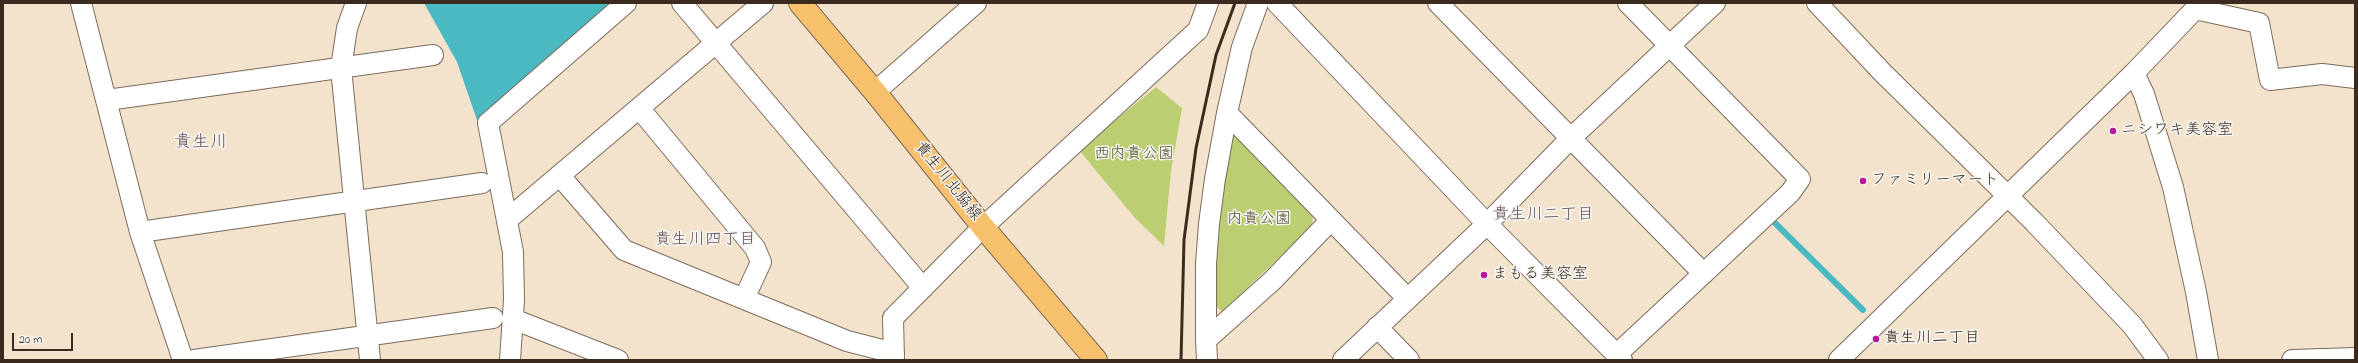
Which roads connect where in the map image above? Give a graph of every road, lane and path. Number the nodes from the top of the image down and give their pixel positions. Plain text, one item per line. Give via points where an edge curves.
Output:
1 (81, 3) edge
2 (356, 3) edge
3 (626, 3) edge
4 (682, 3) edge
5 (763, 3) edge
6 (800, 3) edge
7 (976, 3) edge
8 (1208, 3) edge
9 (1258, 3) edge
10 (1277, 3) edge
11 (1438, 3) edge
12 (1628, 3) edge
13 (1715, 3) edge
14 (1818, 3) edge
15 (2198, 6) edge
16 (716, 43) junction
17 (1671, 46) junction
18 (433, 55) dead end
19 (341, 68) junction
20 (2134, 73) junction
21 (2355, 78) edge
22 (875, 92) junction
23 (107, 100) junction
24 (639, 108) junction
25 (1227, 113) junction
26 (1571, 138) junction
27 (560, 176) junction
28 (482, 183) dead end
29 (2008, 196) junction
30 (354, 201) junction
31 (508, 219) junction
32 (1330, 221) junction
33 (1487, 224) junction
34 (983, 228) junction
35 (140, 232) junction
36 (1703, 273) junction
37 (923, 288) junction
38 (1407, 298) junction
39 (744, 299) junction
40 (493, 318) dead end
41 (513, 319) junction
42 (1377, 327) junction
43 (367, 336) junction
44 (1206, 340) junction
45 (894, 357) edge
46 (1619, 357) edge
47 (2355, 358) edge
48 (183, 360) edge
49 (194, 360) edge
50 (370, 360) edge
51 (510, 360) edge
52 (618, 360) edge
53 (1096, 360) edge
54 (1207, 360) edge
55 (1343, 360) edge
56 (1409, 360) edge
57 (1839, 360) edge
58 (2158, 360) edge
59 (2208, 360) edge
60 (2292, 360) edge

1 - 23 street
2 - 19 street via 347,28
3 - 31 street via 488,123
4 - 16 street
5 - 16 street
6 - 22 main road, 貴生川北脇線
7 - 22 street
8 - 34 street via 1198,30
9 - 25 street via 1242,47
10 - 33 street
11 - 26 street
12 - 17 street
13 - 17 street
14 - 29 street via 1882,72
15 - 20 street
15 - 21 street via 2259,23 2270,80 2322,74
16 - 24 street
16 - 37 street
17 - 26 street
17 - 36 street via 1800,179 1790,192
18 - 19 street
19 - 23 street
19 - 30 street
20 - 29 street
20 - 59 street via 2144,94 2173,186
22 - 34 main road, 貴生川北脇線
23 - 35 street
24 - 27 street
24 - 39 street via 755,248 761,262
25 - 32 street
25 - 44 street via 1209,224
26 - 33 street
26 - 36 street
27 - 31 street
27 - 39 street via 624,250
28 - 30 street
29 - 57 street
29 - 58 street via 2132,325
30 - 35 street
30 - 43 street
31 - 41 street via 513,252
32 - 38 street
32 - 44 street via 1272,281
33 - 38 street
33 - 46 street
34 - 37 street
34 - 53 main road, 貴生川北脇線
35 - 48 street
36 - 46 street
37 - 45 street via 893,318
38 - 42 street
39 - 45 street via 847,341
40 - 43 street
41 - 51 street
41 - 52 street
42 - 55 street
42 - 56 street
43 - 49 street
43 - 50 street
44 - 54 street
47 - 60 street

